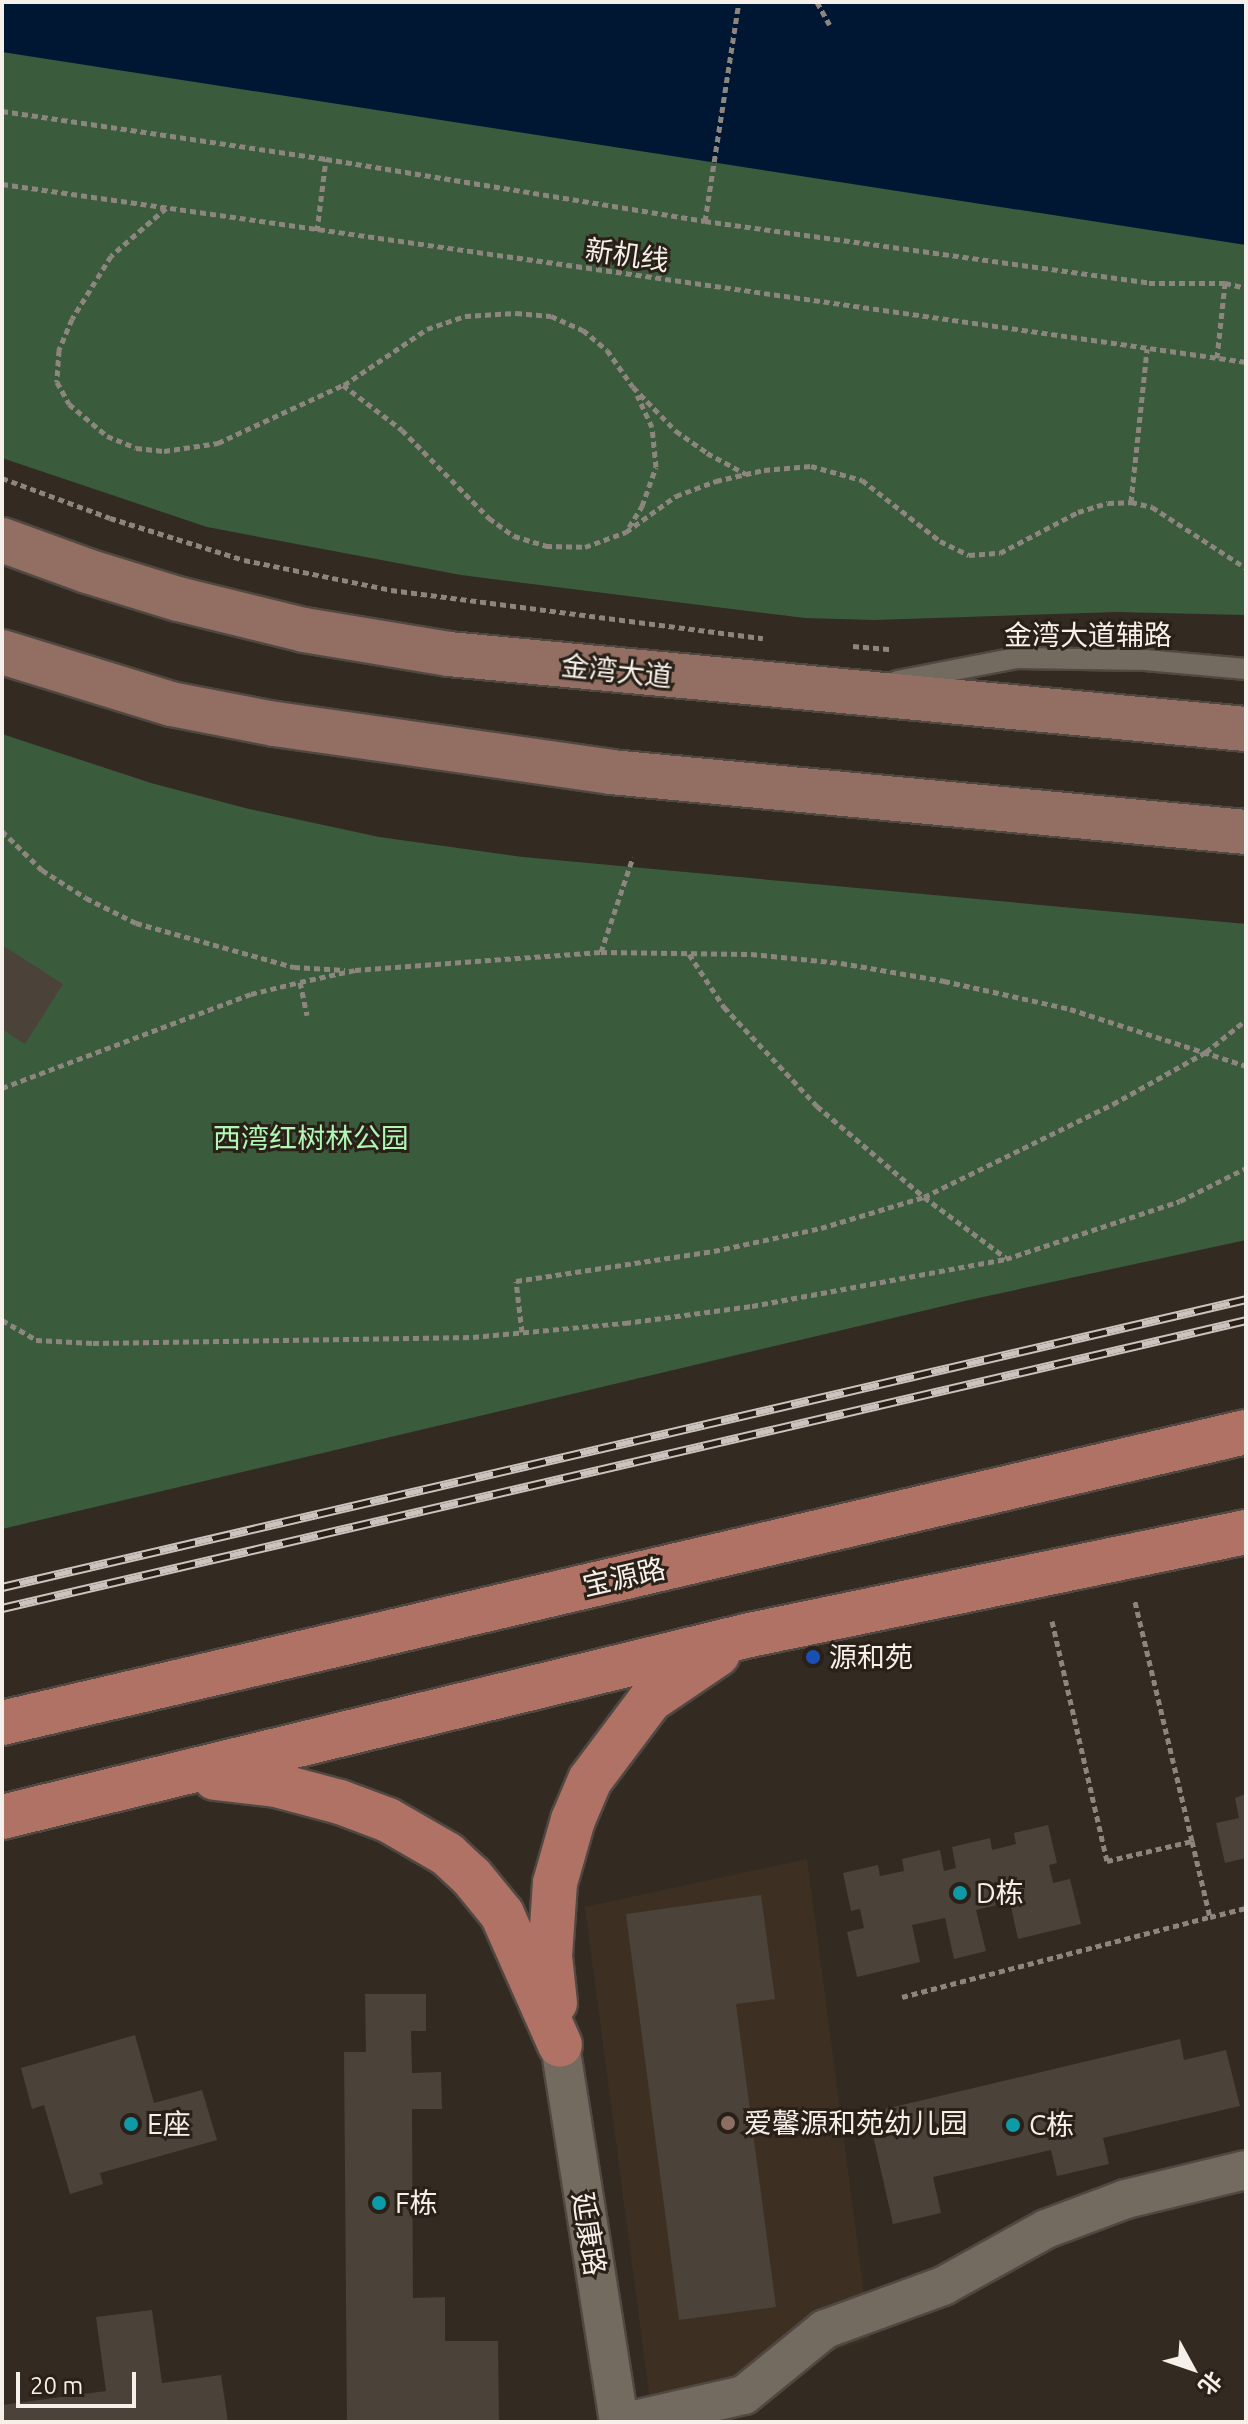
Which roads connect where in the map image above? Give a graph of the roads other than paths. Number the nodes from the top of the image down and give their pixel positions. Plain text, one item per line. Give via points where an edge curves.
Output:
1 (2, 540) edge
2 (2, 652) edge
3 (1246, 669) edge
4 (836, 693) junction
5 (1246, 729) edge
6 (1246, 832) edge
7 (1246, 1432) edge
8 (1246, 1532) edge
9 (750, 1635) junction
10 (2, 1723) edge
11 (180, 1775) junction
12 (2, 1817) edge
13 (560, 2045) junction
14 (1246, 2170) edge
15 (619, 2422) edge
16 (625, 2422) edge

1 - 4 main road, 金湾大道 via 162,594 304,630 449,654
2 - 6 main road via 171,704 275,724 611,772
3 - 4 lane, 金湾大道辅路 via 1145,660 1016,658
4 - 5 main road, 金湾大道
7 - 10 main road, 宝源路
8 - 9 main road
9 - 11 main road
9 - 13 main road via 650,1700 590,1780 555,1883 550,1956
11 - 12 main road
11 - 13 main road via 276,1785 340,1802 388,1820 447,1854 502,1914
13 - 15 street, 延康路
14 - 16 street via 1126,2199 1046,2229 943,2286 825,2329 744,2395

